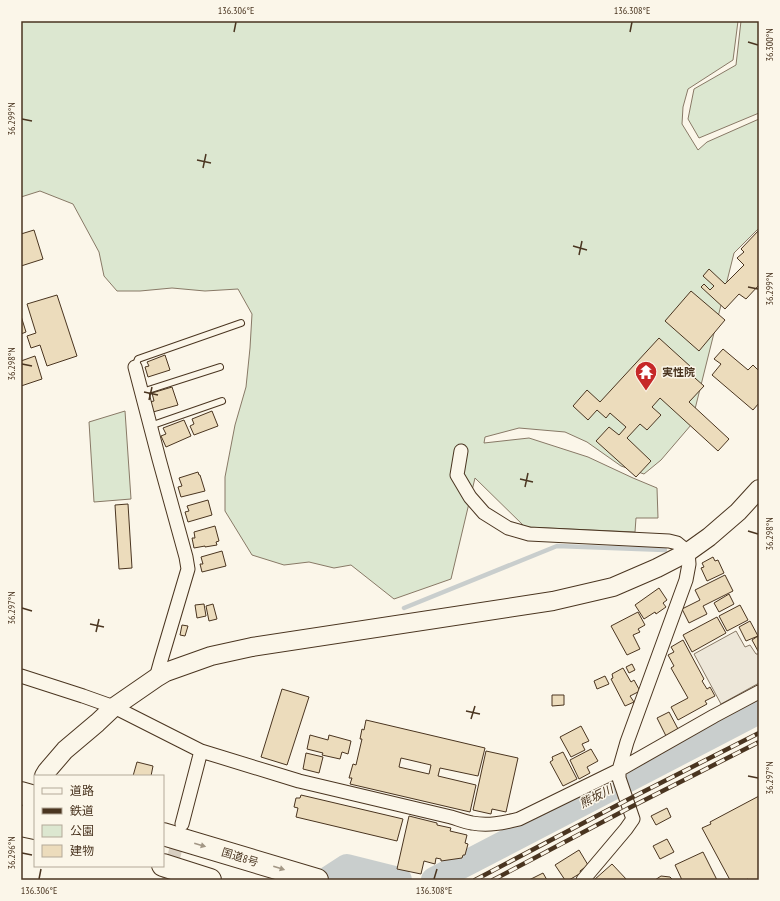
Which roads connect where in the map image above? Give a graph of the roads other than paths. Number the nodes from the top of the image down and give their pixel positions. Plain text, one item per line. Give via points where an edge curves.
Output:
1 (241, 323) dead end
2 (135, 367) joint
3 (220, 367) dead end
4 (142, 392) junction
5 (222, 401) dead end
6 (150, 426) junction
7 (461, 451) dead end
8 (759, 489) edge
9 (688, 552) junction
10 (21, 676) edge
11 (156, 678) junction
12 (759, 692) edge
13 (114, 707) junction
14 (201, 750) junction
15 (45, 775) edge
16 (620, 779) junction
17 (21, 793) edge
18 (34, 796) edge
19 (34, 800) edge
20 (27, 827) edge
21 (172, 829) edge
22 (164, 865) edge
23 (210, 880) edge
24 (317, 880) edge
25 (583, 880) edge

1 - 2 lane via 138,359
2 - 4 street
3 - 4 lane
4 - 6 street
5 - 6 lane
6 - 11 street via 188,569
7 - 9 street via 458,475 470,496 484,513 508,528 529,534 677,543
8 - 9 street via 738,512
9 - 11 street via 613,587 553,601 252,647 211,656
9 - 16 street via 686,580 627,742
10 - 13 street
11 - 13 street
12 - 16 street via 714,716
13 - 14 street
13 - 15 street via 65,750
14 - 16 street via 299,781 489,825 519,819
14 - 21 street
16 - 25 street via 633,818
17 - 18 highway
19 - 20 street
21 -> 24 highway, 国道8号 via 241,857
22 - 23 highway

